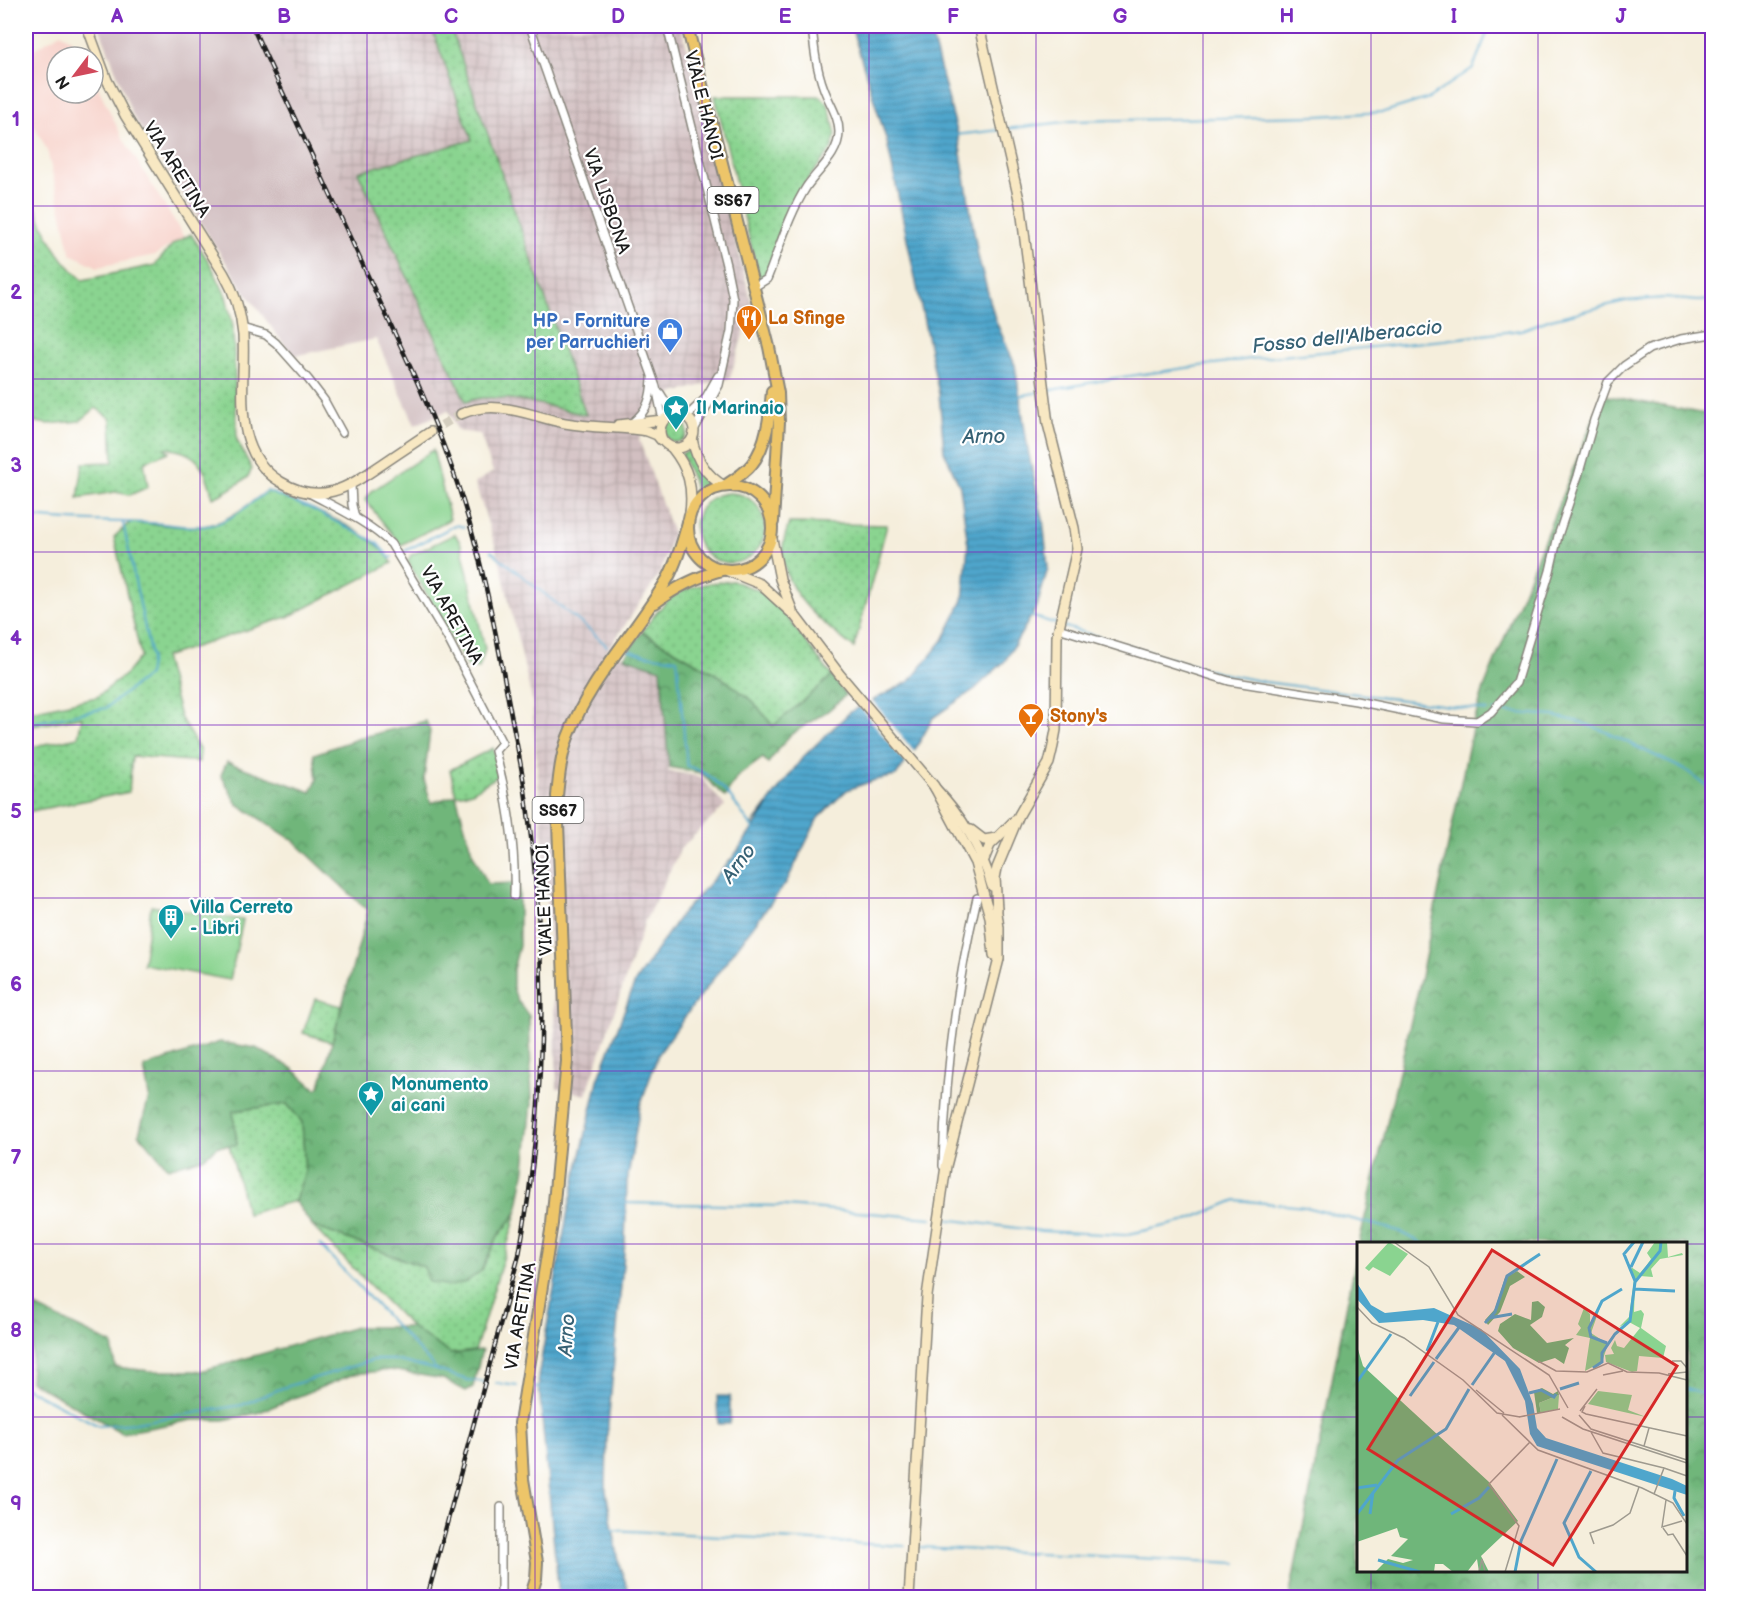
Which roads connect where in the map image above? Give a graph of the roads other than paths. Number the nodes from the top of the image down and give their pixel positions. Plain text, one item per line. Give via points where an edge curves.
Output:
1 (530, 26) edge
2 (667, 26) edge
3 (687, 26) edge
4 (812, 26) edge
5 (979, 26) edge
6 (86, 27) edge
7 (754, 287) junction
8 (242, 328) junction
9 (1713, 334) edge
10 (722, 369) junction
11 (774, 376) junction
12 (653, 377) junction
13 (657, 387) junction
14 (461, 414) tunnel mouth
15 (682, 415) junction
16 (663, 420) junction
17 (633, 422) junction
18 (609, 427) junction
19 (430, 432) tunnel mouth
20 (342, 433) dead end
21 (693, 435) junction
22 (661, 440) junction
23 (672, 448) junction
24 (351, 485) junction
25 (725, 486) junction
26 (336, 492) junction
27 (309, 493) junction
28 (340, 509) junction
29 (355, 517) junction
30 (689, 518) junction
31 (773, 522) junction
32 (772, 539) junction
33 (725, 570) junction
34 (650, 607) junction
35 (796, 617) junction
36 (1058, 628) junction
37 (934, 787) junction
38 (958, 814) junction
39 (1019, 815) junction
40 (996, 838) junction
41 (966, 844) junction
42 (1005, 847) junction
43 (983, 859) junction
44 (982, 886) junction
45 (514, 897) dead end
46 (977, 898) dead end
47 (996, 909) junction
48 (994, 976) junction
49 (567, 1038) joint
50 (942, 1188) junction
51 (501, 1507) dead end
52 (501, 1598) edge
53 (530, 1598) edge
54 (909, 1598) edge

1 - 12 street, VIA LISBONA
2 - 10 street, VIALE HANOI via 733,299
3 - 7 main road, SS67
4 - 7 street via 816,62 837,116 839,139 834,152 807,187 767,279
5 - 36 main road via 1021,208 1048,424 1077,549
6 - 8 main road, VIA ARETINA via 125,116 228,282
7 - 11 main road, SS67
8 - 20 street via 266,335 276,343 314,386
8 - 27 main road, VIA ARETINA via 247,440 257,459 273,476
9 - 36 street via 1649,349 1608,382 1516,683 1491,712 1477,721 1444,719 1229,681
10 - 15 street, VIALE HANOI via 705,399
10 - 21 street, VIALE HANOI via 715,395
11 - 25 main road, SS67 via 770,411 758,454 743,473
11 - 31 main road, SS67 via 779,422
12 - 13 street, VIA LISBONA
12 - 17 street via 649,404
13 - 15 street, VIA LISBONA via 667,404
13 - 16 street, VIA LISBONA
14 - 18 main road via 486,407 508,408 564,423
15 - 16 main road, VIALE HANOI
15 - 21 main road via 690,420
16 - 17 main road
16 - 22 main road
17 - 18 main road
18 - 22 main road via 647,431
19 - 24 main road, VIA ARETINA
21 - 23 main road via 684,447
21 - 25 main road via 702,465
22 - 23 main road, VIALE HANOI
23 - 30 main road, VIALE HANOI via 690,476
24 - 26 main road, VIA ARETINA
24 - 29 street
25 - 30 main road, VIALE HANOI via 704,495
25 - 31 main road via 739,486 757,495
26 - 27 main road, VIA ARETINA
26 - 28 street
27 - 28 street, VIA ARETINA
28 - 29 street, VIA ARETINA
29 - 45 street, VIA ARETINA via 379,532 402,558 502,743 495,751 510,819
30 - 33 main road, VIALE HANOI via 688,535 696,552 710,566
30 - 34 main road, VIALE HANOI / SS67 via 680,551
31 - 32 main road
32 - 33 main road, VIALE HANOI via 760,559 740,570
32 - 35 main road via 780,579
33 - 34 main road, VIALE HANOI / SS67 via 695,578
33 - 35 main road via 760,584
34 - 49 main road, VIALE HANOI / SS67 via 580,710 560,770 557,796
35 - 37 main road
36 - 39 main road via 1053,746 1049,763
37 - 38 main road
37 - 41 main road
38 - 40 main road via 984,840
38 - 43 main road
39 - 40 main road
39 - 42 main road
40 - 43 main road
41 - 43 main road
41 - 44 main road
42 - 43 main road via 995,858
42 - 47 main road via 995,878
43 - 44 main road
43 - 47 main road
44 - 48 main road via 993,941
46 - 50 street via 951,1039
47 - 48 main road via 1000,948
48 - 50 main road
49 - 53 main road, VIA ARETINA / SS67 via 552,1224 520,1423 523,1479 537,1562
50 - 54 main road via 927,1296
51 - 52 street

